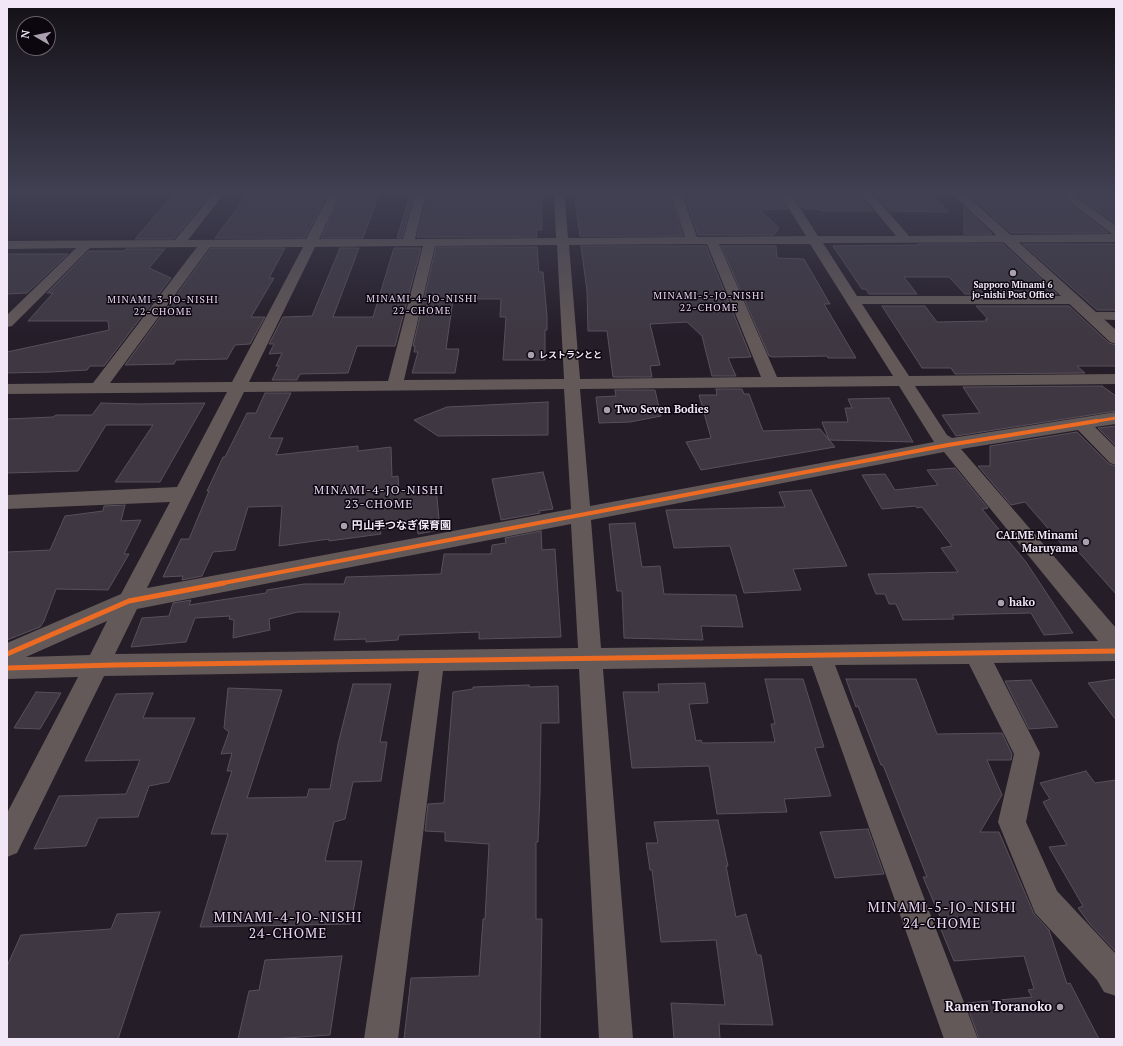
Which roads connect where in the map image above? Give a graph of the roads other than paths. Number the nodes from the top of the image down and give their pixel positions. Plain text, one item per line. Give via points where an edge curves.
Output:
1 (182, 240) edge
2 (312, 240) edge
3 (409, 240) edge
4 (814, 240) junction
5 (906, 240) joint
6 (925, 240) edge
7 (1008, 240) edge
8 (692, 241) joint
9 (712, 241) junction
10 (563, 242) junction
11 (408, 243) junction
12 (430, 243) junction
13 (206, 244) junction
14 (310, 244) junction
15 (86, 245) junction
16 (178, 245) junction
17 (7, 246) edge
18 (853, 300) junction
19 (1073, 300) junction
20 (1091, 316) junction
21 (1116, 316) edge
22 (7, 323) edge
23 (1116, 339) edge
24 (1116, 379) edge
25 (904, 381) junction
26 (771, 382) junction
27 (572, 384) junction
28 (395, 385) junction
29 (238, 387) junction
30 (98, 388) junction
31 (7, 389) edge
32 (1116, 418) edge
33 (1082, 424) junction
34 (948, 445) junction
35 (1116, 459) edge
36 (184, 494) junction
37 (7, 502) edge
38 (581, 516) junction
39 (129, 601) junction
40 (1116, 646) edge
41 (1116, 652) edge
42 (7, 654) edge
43 (976, 654) junction
44 (820, 656) junction
45 (591, 658) junction
46 (432, 661) junction
47 (96, 665) junction
48 (7, 668) edge
49 (7, 843) edge
50 (1116, 980) edge
51 (382, 1039) edge
52 (616, 1039) edge
53 (961, 1039) edge

1 - 16 street
2 - 14 street
3 - 11 street
4 - 5 street
4 - 9 street
4 - 18 street
5 - 6 street
7 - 19 street
8 - 9 street
8 - 10 street
9 - 26 street
10 - 12 street
10 - 27 street
11 - 12 street
11 - 14 street
12 - 28 street
13 - 14 street
13 - 16 street
13 - 30 street
14 - 29 street
15 - 16 street
15 - 17 street
15 - 22 street
18 - 19 street
18 - 25 street
19 - 20 street
20 - 21 street
20 - 23 street
24 - 25 street
25 - 26 street
25 - 34 street via 940,439
26 - 27 street
27 - 28 street
27 - 38 street
28 - 29 street
29 - 30 street
29 - 36 street
30 - 31 street
32 - 33 street
33 - 34 street
33 - 35 street
34 - 38 street
34 - 40 street
36 - 37 street
36 - 39 street
38 - 39 street
38 - 45 street
39 - 42 street
39 - 47 street
41 - 43 street
43 - 44 street
43 - 50 street via 1026,753 1012,822 1046,902
44 - 45 street
44 - 53 street
45 - 46 street
45 - 52 street
46 - 47 street
46 - 51 street
47 - 48 street
47 - 49 street

